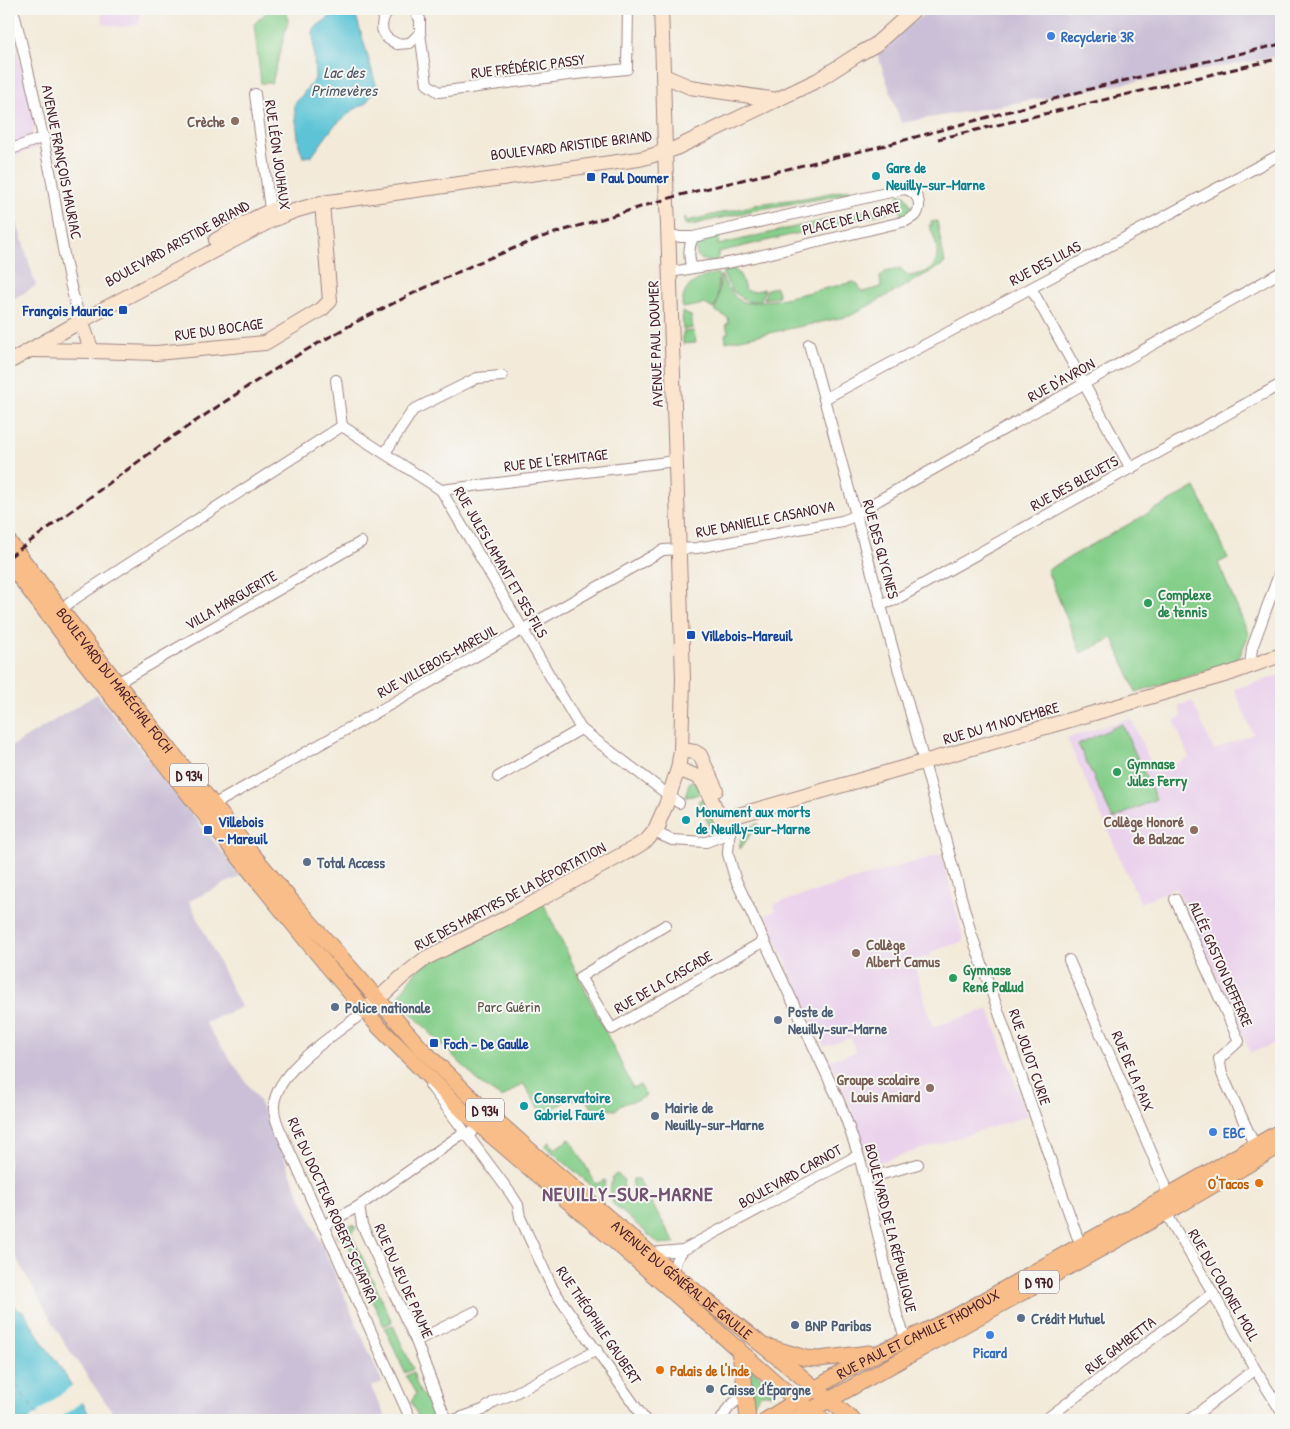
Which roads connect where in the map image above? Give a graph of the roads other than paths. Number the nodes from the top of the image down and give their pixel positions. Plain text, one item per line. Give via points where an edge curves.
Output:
1 (14, 9) edge
2 (392, 9) edge
3 (413, 9) edge
4 (628, 9) edge
5 (661, 9) edge
6 (901, 9) edge
7 (914, 9) edge
8 (420, 33) junction
9 (857, 55) junction
10 (664, 76) junction
11 (690, 87) junction
12 (255, 94) dead end
13 (777, 100) junction
14 (665, 104) junction
15 (44, 137) junction
16 (9, 150) edge
17 (664, 151) junction
18 (1281, 154) edge
19 (322, 203) junction
20 (271, 216) junction
21 (668, 234) junction
22 (693, 237) junction
23 (692, 268) junction
24 (1281, 272) edge
25 (669, 273) junction
26 (1031, 288) junction
27 (81, 321) junction
28 (809, 344) dead end
29 (29, 350) junction
30 (92, 351) junction
31 (9, 362) edge
32 (502, 376) dead end
33 (336, 380) dead end
34 (1281, 384) edge
35 (1083, 385) junction
36 (824, 399) junction
37 (342, 426) junction
38 (385, 453) junction
39 (675, 461) junction
40 (1131, 469) junction
41 (441, 490) junction
42 (856, 514) junction
43 (9, 542) edge
44 (362, 542) dead end
45 (678, 549) junction
46 (1281, 569) edge
47 (11, 572) edge
48 (880, 605) junction
49 (60, 610) junction
50 (523, 630) junction
51 (1281, 655) edge
52 (1250, 666) junction
53 (116, 683) junction
54 (581, 729) junction
55 (686, 750) junction
56 (923, 763) junction
57 (683, 771) junction
58 (498, 777) dead end
59 (675, 800) junction
60 (213, 805) junction
61 (728, 818) junction
62 (654, 832) junction
63 (730, 834) junction
64 (1175, 898) dead end
65 (666, 925) dead end
66 (764, 941) junction
67 (1069, 960) dead end
68 (375, 1003) junction
69 (421, 1069) junction
70 (487, 1122) junction
71 (1281, 1131) edge
72 (467, 1134) junction
73 (1281, 1145) edge
74 (1255, 1146) junction
75 (859, 1157) junction
76 (918, 1164) dead end
77 (865, 1179) junction
78 (1166, 1195) junction
79 (359, 1206) junction
80 (1169, 1210) junction
81 (323, 1226) junction
82 (683, 1250) junction
83 (1084, 1250) junction
84 (649, 1253) junction
85 (674, 1274) junction
86 (1213, 1293) junction
87 (474, 1312) dead end
88 (906, 1340) junction
89 (416, 1341) junction
90 (762, 1345) junction
91 (738, 1348) junction
92 (597, 1350) junction
93 (878, 1352) junction
94 (1255, 1369) junction
95 (815, 1389) junction
96 (746, 1393) junction
97 (797, 1400) junction
98 (830, 1400) junction
99 (810, 1410) junction
100 (1281, 1411) edge
101 (411, 1420) edge
102 (446, 1420) edge
103 (454, 1420) edge
104 (643, 1420) edge
105 (721, 1420) edge
106 (748, 1420) edge
107 (766, 1420) edge
108 (793, 1420) edge
109 (822, 1420) edge
110 (853, 1420) edge
111 (1045, 1420) edge
112 (1189, 1420) edge

1 - 15 street, AVENUE FRANÇOIS MAURIAC
2 - 8 street via 387,11 382,24 385,37 397,44 410,43
3 - 8 street, RUE FRÉDÉRIC PASSY via 420,19
4 - 8 street, RUE FRÉDÉRIC PASSY via 627,69 439,92 427,84
5 - 10 main road, AVENUE PAUL DOUMER
6 - 9 main road via 868,39
7 - 9 main road via 874,45
9 - 13 main road via 818,80
10 - 11 main road
10 - 14 main road, AVENUE PAUL DOUMER
11 - 13 main road
11 - 14 main road
12 - 20 street, RUE LÉON JOUHAUX
13 - 17 main road
14 - 17 main road, AVENUE PAUL DOUMER
15 - 16 street
15 - 27 street, AVENUE FRANÇOIS MAURIAC via 66,260
17 - 19 main road, BOULEVARD ARISTIDE BRIAND via 639,159
17 - 20 main road, BOULEVARD ARISTIDE BRIAND via 636,151 324,195 291,203
17 - 21 main road, AVENUE PAUL DOUMER
18 - 26 street, RUE DES LILAS
19 - 20 main road, BOULEVARD ARISTIDE BRIAND
19 - 30 main road, RUE DU BOCAGE via 330,286 330,301 322,309 266,342 156,353
20 - 27 main road, BOULEVARD ARISTIDE BRIAND via 99,304
21 - 22 street, PLACE DE LA GARE
21 - 25 main road, AVENUE PAUL DOUMER
22 - 23 street via 689,250
22 - 23 street, PLACE DE LA GARE via 904,189 910,190 918,199 916,215 906,220 739,261
23 - 25 street, PLACE DE LA GARE
24 - 35 street, RUE D'AVRON
25 - 39 main road, AVENUE PAUL DOUMER
26 - 35 street
26 - 36 street, RUE DES LILAS
27 - 29 main road, BOULEVARD ARISTIDE BRIAND
27 - 30 main road
28 - 36 street, RUE DES GLYCINES
29 - 30 main road, RUE DU BOCAGE
29 - 31 main road, BOULEVARD ARISTIDE BRIAND
32 - 38 street via 477,378 413,410
33 - 37 street
34 - 40 street, RUE DES BLEUETS
35 - 40 street
35 - 42 street, RUE D'AVRON
36 - 42 street, RUE DES GLYCINES
37 - 38 street, RUE JULES LAMANT ET SES FILS
37 - 49 street
38 - 41 street, RUE JULES LAMANT ET SES FILS
39 - 41 street, RUE DE L'ERMITAGE
39 - 45 main road, AVENUE PAUL DOUMER
40 - 48 street, RUE DES BLEUETS via 895,600
41 - 50 street, RUE JULES LAMANT ET SES FILS
42 - 45 street, RUE DANIELLE CASANOVA via 832,522
42 - 48 street, RUE DES GLYCINES
43 - 49 main road, BOULEVARD DU MARÉCHAL FOCH / D 934
44 - 53 street, VILLA MARGUERITE
45 - 50 street, RUE VILLEBOIS-MAREUIL via 663,550
45 - 55 main road, AVENUE PAUL DOUMER via 687,706
46 - 52 street via 1252,648
47 - 68 main road, BOULEVARD DU MARÉCHAL FOCH / D 934 via 310,945
48 - 56 street, RUE DES GLYCINES
49 - 53 main road, BOULEVARD DU MARÉCHAL FOCH / D 934
50 - 54 street, RUE JULES LAMANT ET SES FILS
50 - 60 street, RUE VILLEBOIS-MAREUIL
51 - 52 main road, RUE DU 11 NOVEMBRE
52 - 56 main road, RUE DU 11 NOVEMBRE
53 - 60 main road, BOULEVARD DU MARÉCHAL FOCH / D 934
54 - 58 street
54 - 59 street, RUE JULES LAMANT ET SES FILS
55 - 57 main road, AVENUE PAUL DOUMER
55 - 61 main road via 700,755
56 - 61 main road, RUE DU 11 NOVEMBRE
56 - 83 street, RUE JOLIOT CURIE via 971,933
57 - 59 main road, AVENUE PAUL DOUMER via 683,787
57 - 61 main road via 703,782 719,816
59 - 62 main road, RUE DES MARTYRS DE LA DÉPORTATION
60 - 68 main road, BOULEVARD DU MARÉCHAL FOCH / D 934
61 - 63 street, BOULEVARD DE LA RÉPUBLIQUE
62 - 63 street via 672,840 706,842
62 - 68 main road, RUE DES MARTYRS DE LA DÉPORTATION via 636,847 426,958
63 - 66 street, BOULEVARD DE LA RÉPUBLIQUE via 729,861
64 - 74 street, ALLÉE GASTON DEFFERRE via 1239,1041 1219,1059 1222,1074
65 - 66 street, RUE DE LA CASCADE via 580,977 612,1029
66 - 75 street, BOULEVARD DE LA RÉPUBLIQUE via 838,1101
67 - 78 street, RUE DE LA PAIX via 1165,1184
68 - 69 main road, AVENUE DU GÉNÉRAL DE GAULLE / D 934
68 - 70 main road, AVENUE DU GÉNÉRAL DE GAULLE / D 934 via 420,1047
68 - 81 street, RUE DU DOCTEUR ROBERT SCHAPIRA via 292,1069 279,1086 274,1104 281,1132
69 - 70 main road, AVENUE DU GÉNÉRAL DE GAULLE / D 934 via 464,1112
69 - 72 street, RUE THÉOPHILE GAUBERT via 432,1090
70 - 72 street
70 - 84 main road, AVENUE DU GÉNÉRAL DE GAULLE / D 934
70 - 91 main road, AVENUE DU GÉNÉRAL DE GAULLE / D 934
71 - 74 main road, RUE PAUL ET CAMILLE THOMOUX / D 970
72 - 79 street via 459,1136
72 - 92 street, RUE THÉOPHILE GAUBERT via 518,1206 542,1269
73 - 80 main road, RUE PAUL ET CAMILLE THOMOUX / D 970
74 - 78 main road, RUE PAUL ET CAMILLE THOMOUX / D 970
75 - 77 street, BOULEVARD DE LA RÉPUBLIQUE
75 - 82 street, BOULEVARD CARNOT
76 - 77 street
77 - 88 street, BOULEVARD DE LA RÉPUBLIQUE via 897,1315
78 - 80 street, RUE DU COLONEL MOLL
78 - 83 main road, RUE PAUL ET CAMILLE THOMOUX / D 970
79 - 81 street
79 - 89 street, RUE DU JEU DE PAUME via 362,1225
80 - 83 main road, RUE PAUL ET CAMILLE THOMOUX / D 970
80 - 86 street, RUE DU COLONEL MOLL via 1170,1220
81 - 101 street, RUE DU DOCTEUR ROBERT SCHAPIRA
82 - 84 street, BOULEVARD CARNOT
82 - 85 street via 676,1260
83 - 88 main road, RUE PAUL ET CAMILLE THOMOUX / D 970
83 - 98 main road, RUE PAUL ET CAMILLE THOMOUX / D 970
84 - 85 main road, AVENUE DU GÉNÉRAL DE GAULLE / D 934
85 - 90 main road, AVENUE DU GÉNÉRAL DE GAULLE / D 934
86 - 94 street, RUE DU COLONEL MOLL
86 - 111 street, RUE GAMBETTA
87 - 89 street
88 - 93 main road, RUE PAUL ET CAMILLE THOMOUX / D 970
89 - 102 street, RUE DU JEU DE PAUME
90 - 93 main road via 819,1359
90 - 95 main road, AVENUE DU GÉNÉRAL DE GAULLE / D 934
91 - 96 main road
91 - 97 main road, AVENUE DU GÉNÉRAL DE GAULLE / D 934
92 - 103 street via 483,1410
92 - 104 street, RUE THÉOPHILE GAUBERT
93 - 95 main road, RUE PAUL ET CAMILLE THOMOUX / D 970
94 - 100 street, RUE DU COLONEL MOLL
94 - 112 street
95 - 97 main road, RUE PAUL ET CAMILLE THOMOUX / D 970
95 - 98 main road, AVENUE DU GÉNÉRAL DE GAULLE / D 934
96 - 105 street via 729,1407
96 - 106 main road
97 - 99 main road, AVENUE DU GÉNÉRAL DE GAULLE / D 934
97 - 107 main road, RUE PAUL ET CAMILLE THOMOUX / D 970
98 - 99 main road, RUE PAUL ET CAMILLE THOMOUX / D 970
98 - 110 main road, AVENUE DU GÉNÉRAL DE GAULLE / D 934
99 - 108 main road, RUE PAUL ET CAMILLE THOMOUX / D 970
99 - 109 main road, AVENUE DU GÉNÉRAL DE GAULLE / D 934

